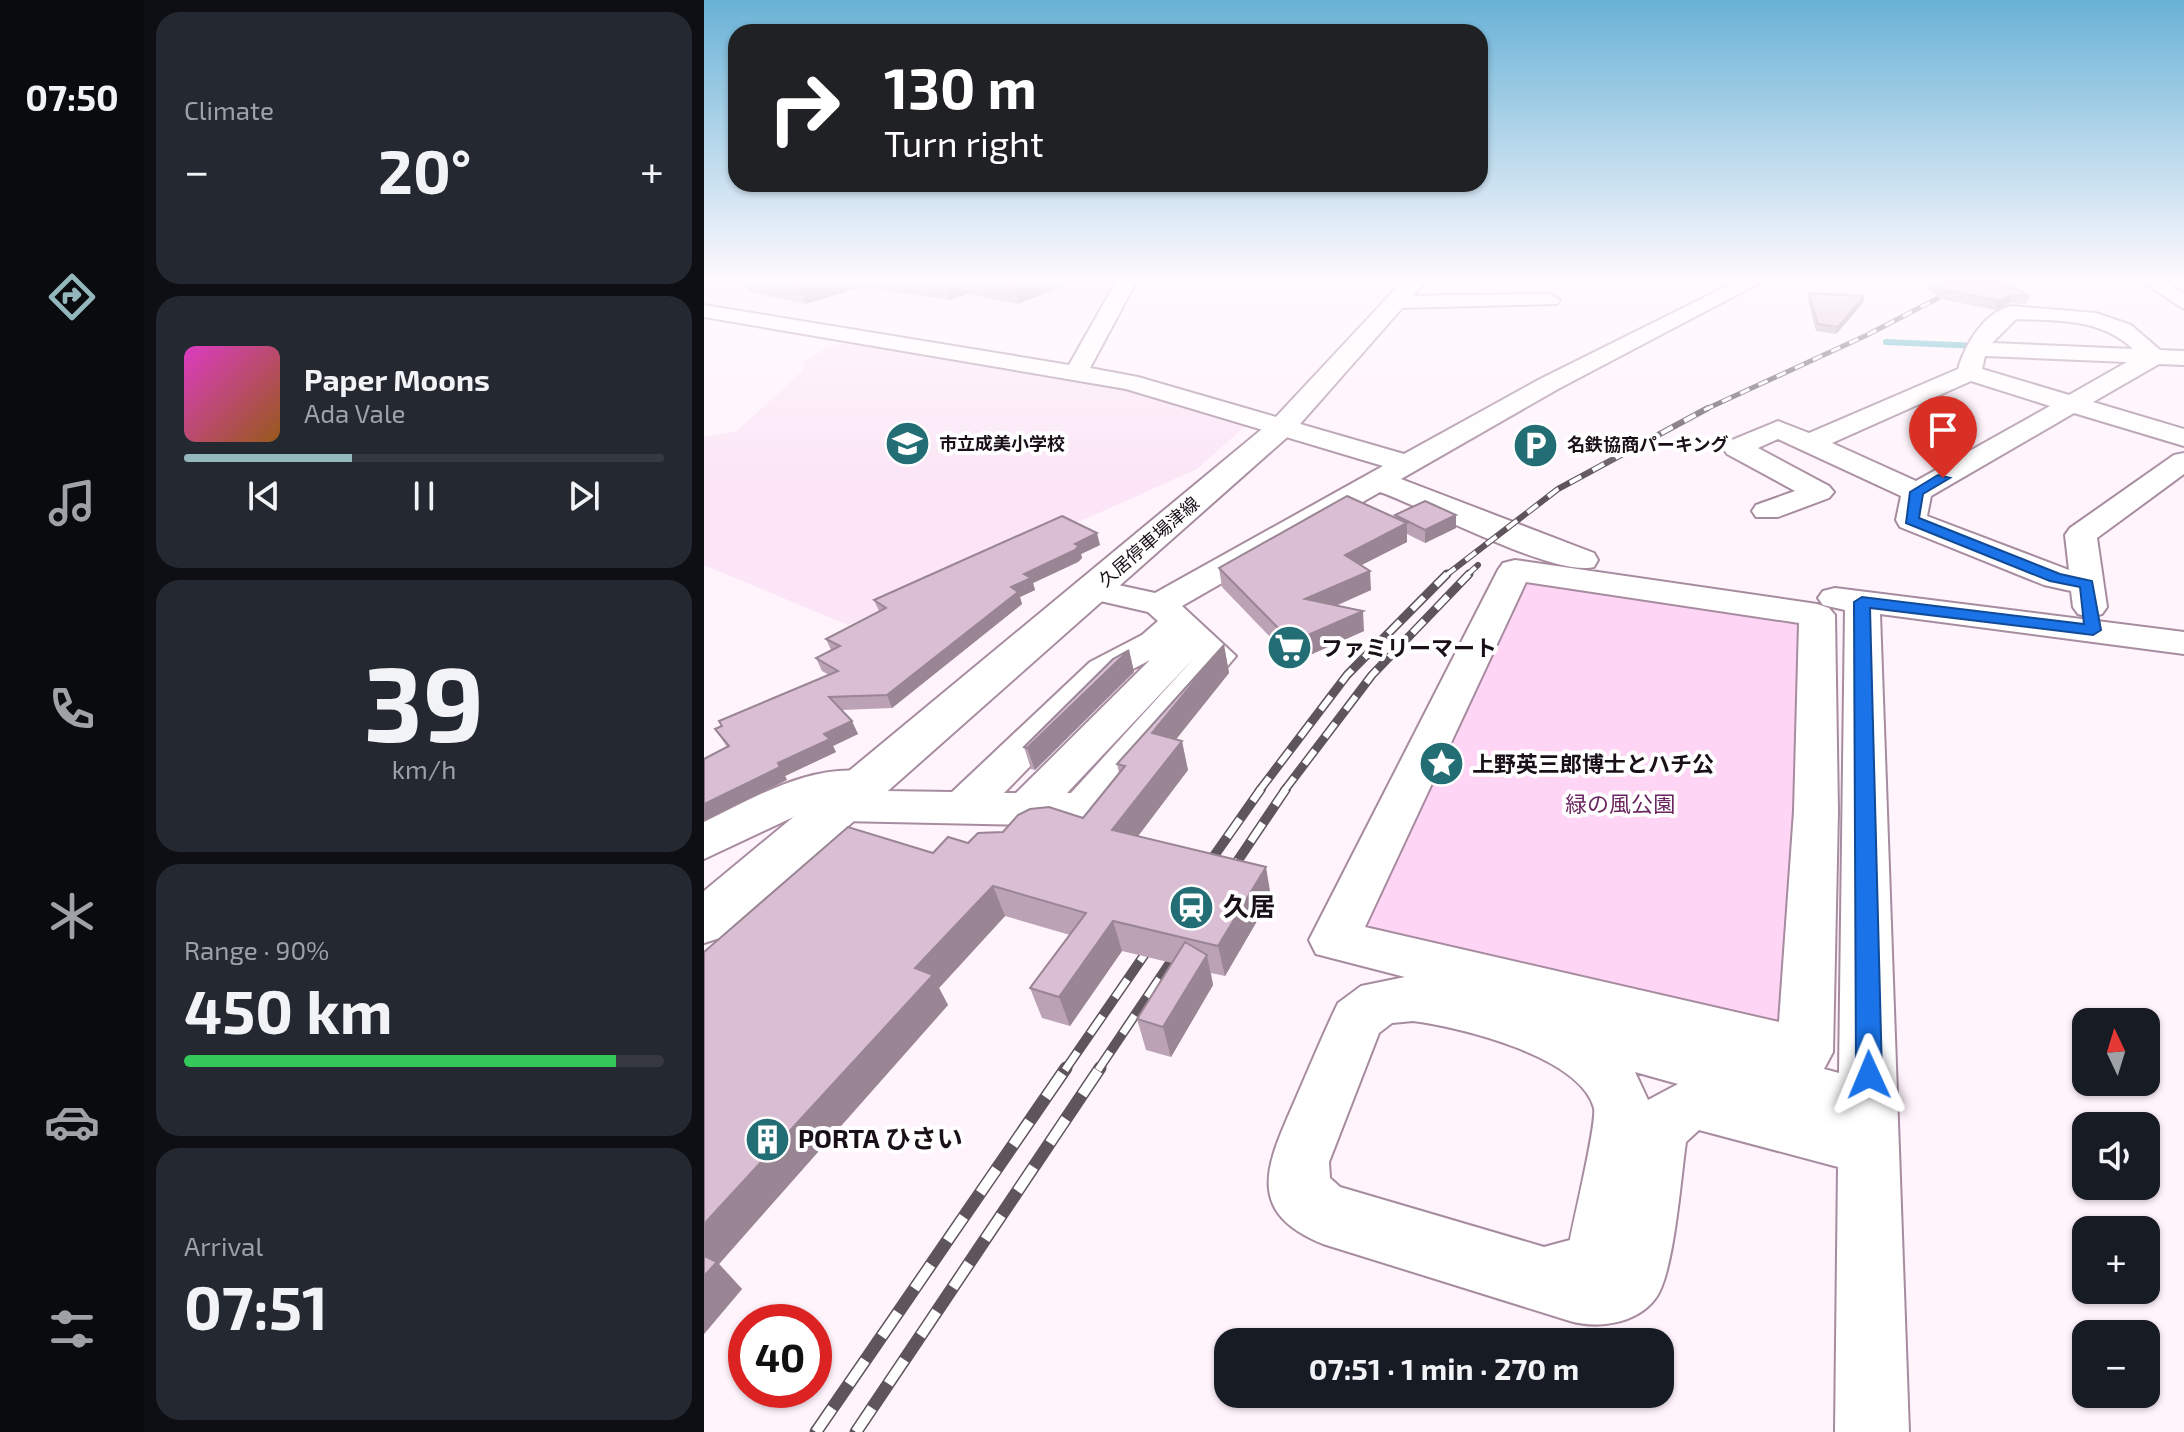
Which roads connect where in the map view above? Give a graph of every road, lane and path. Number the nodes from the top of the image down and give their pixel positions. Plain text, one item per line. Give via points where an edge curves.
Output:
1 (939, 349) edge
2 (1089, 349) edge
3 (1354, 349) edge
4 (1613, 349) edge
5 (2145, 349) edge
6 (1977, 351) junction
7 (2184, 351) edge
8 (2151, 353) junction
9 (2184, 358) edge
10 (1077, 371) junction
11 (2073, 404) junction
12 (1283, 426) junction
13 (2184, 438) edge
14 (1809, 443) junction
15 (2184, 461) edge
16 (1407, 464) junction
17 (1378, 481) junction
18 (2150, 485) junction
19 (2184, 490) edge
20 (1917, 492) junction
21 (1767, 511) dead end
22 (2087, 584) junction
23 (1095, 590) junction
24 (1862, 602) junction
25 (1179, 619) junction
26 (2093, 630) junction
27 (2184, 643) edge
28 (854, 795) junction
29 (962, 808) junction
30 (704, 842) edge
31 (704, 922) edge
32 (1334, 940) joint
33 (1487, 1011) junction
34 (1869, 1127) junction
35 (1544, 1280) junction
36 (1872, 1432) edge

1 - 10 street
2 - 10 street
3 - 12 main road, 久居停車場津線
4 - 16 street
5 - 8 street
6 - 8 street
6 - 11 street
6 - 14 street
7 - 8 street
8 - 9 street
8 - 11 street
10 - 12 street via 1165,390
11 - 13 street
11 - 20 street
12 - 16 street
12 - 23 main road, 久居停車場津線
14 - 20 street
14 - 21 street via 1778,429 1737,448 1819,492
15 - 18 street
16 - 17 street
17 - 24 street via 1535,546 1611,567
17 - 25 street
18 - 19 street
18 - 22 street via 2081,535
20 - 22 street via 1911,520 2056,578
22 - 26 street
23 - 25 street
23 - 28 main road, 久居停車場津線
24 - 26 street
24 - 34 street
25 - 29 street via 1155,643 1103,670
25 - 29 street via 1217,656 1082,809
26 - 27 street
28 - 29 street
28 - 30 street via 803,792
28 - 31 main road, 久居停車場津線
32 - 32 street via 1805,1052 1816,811 1817,615 1515,570
33 - 34 street
33 - 35 street via 1594,1062 1624,1111 1599,1259 1578,1274
33 - 35 street via 1413,999 1380,1002 1357,1019 1299,1162 1300,1193 1323,1213
34 - 35 street via 1704,1102 1681,1109 1658,1128 1633,1275 1619,1289 1600,1295
34 - 36 street

